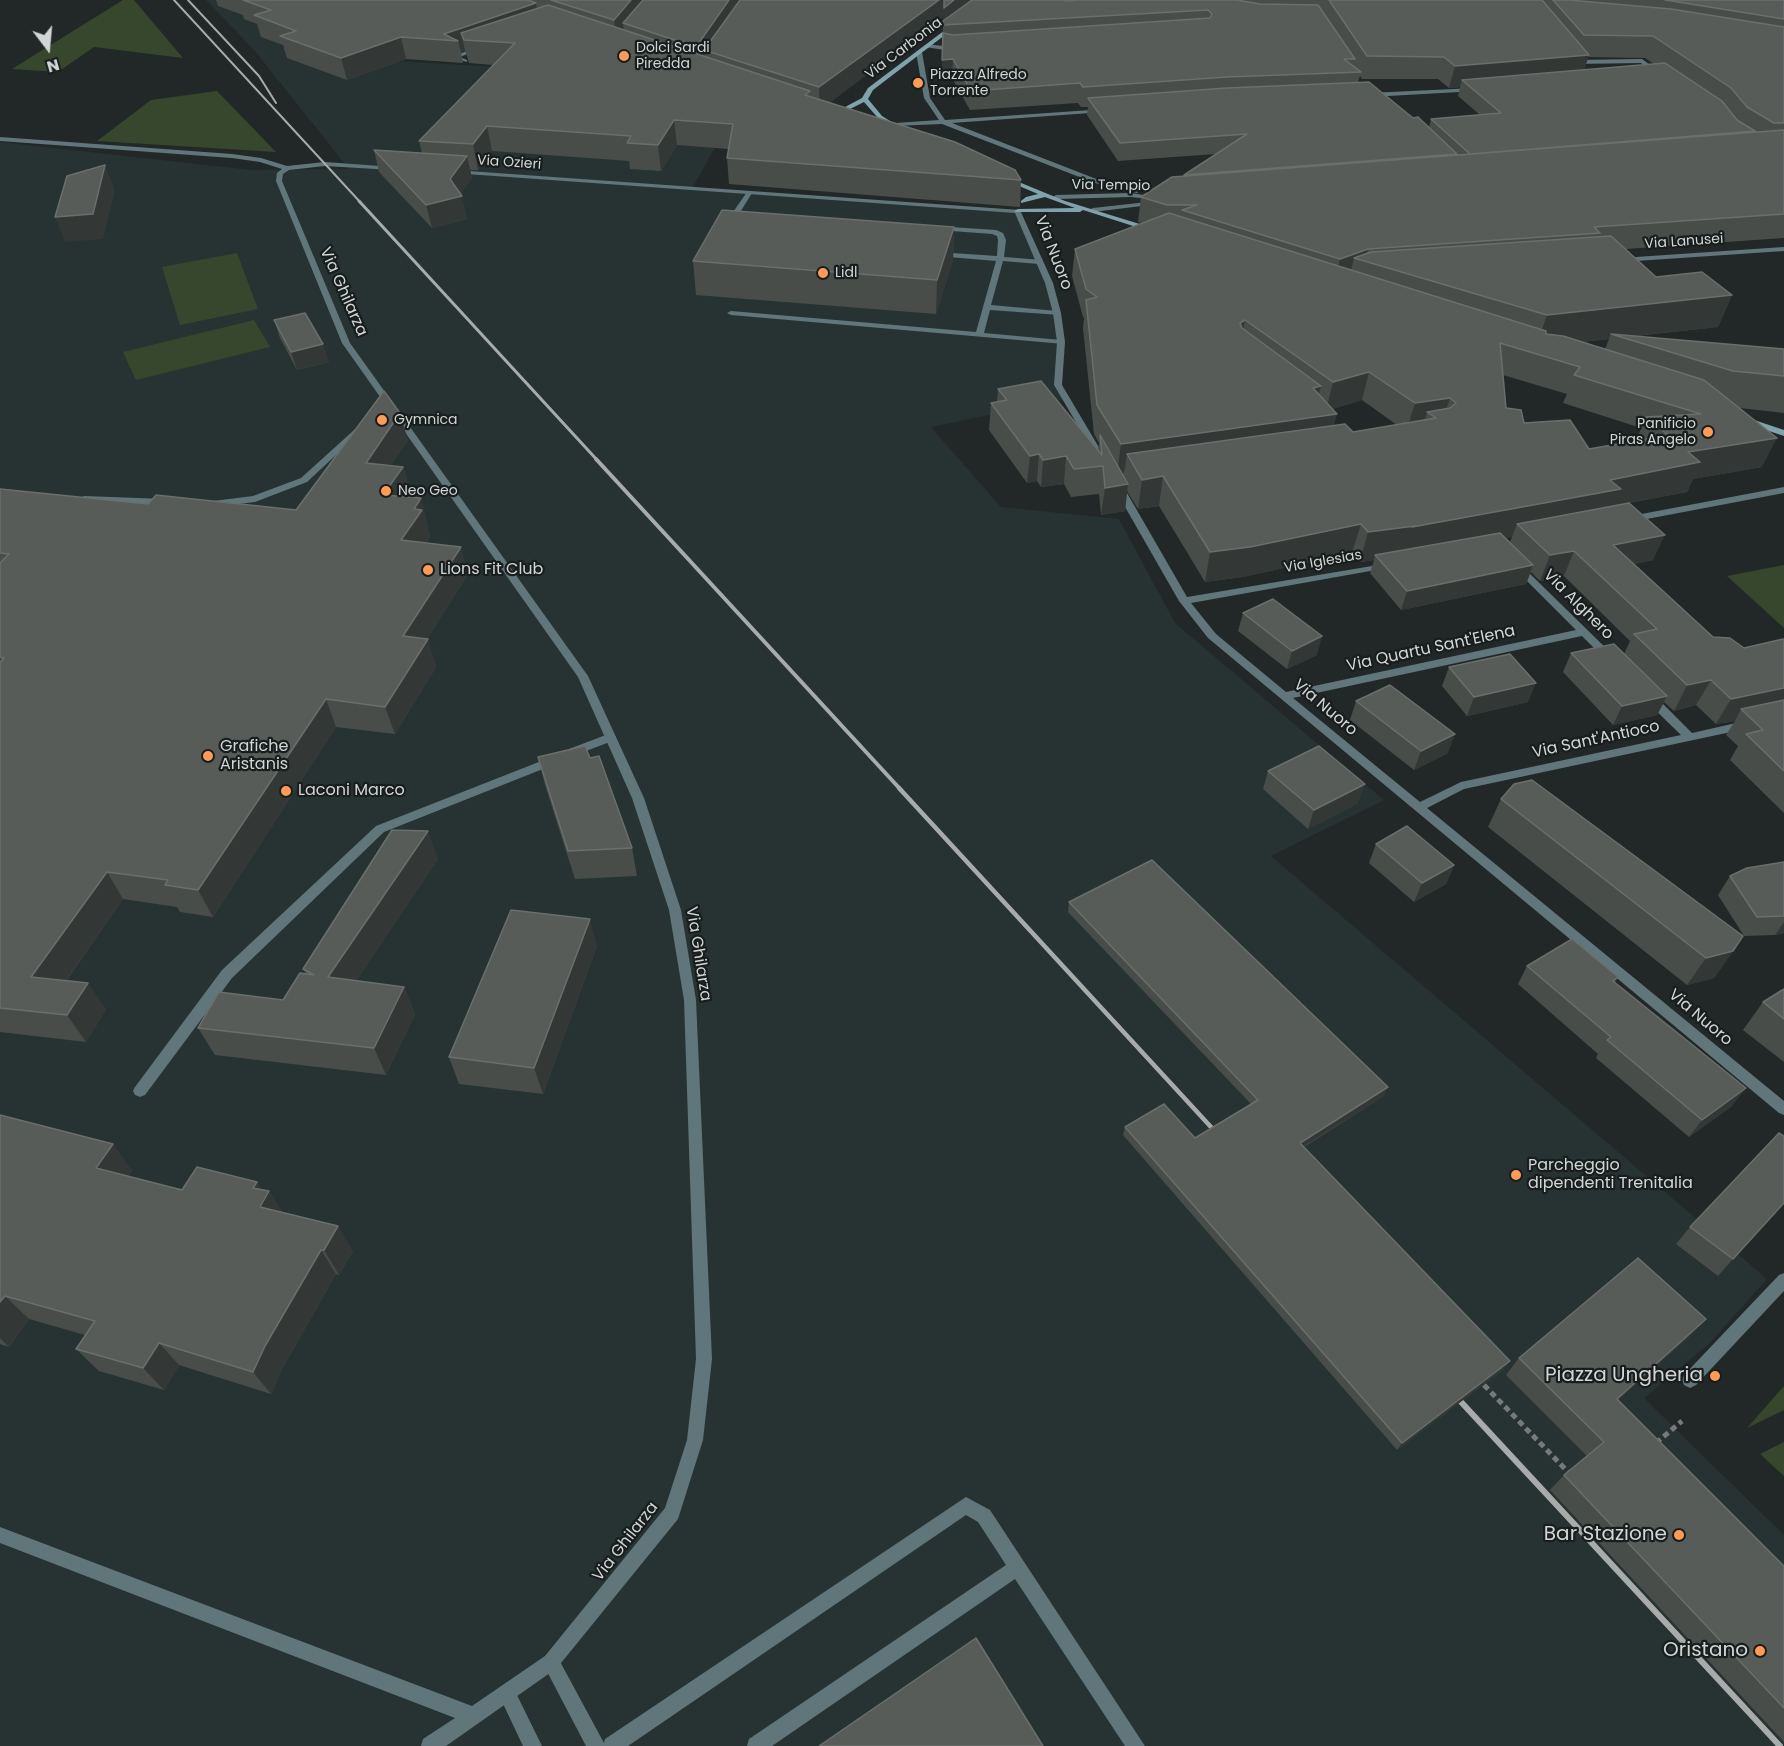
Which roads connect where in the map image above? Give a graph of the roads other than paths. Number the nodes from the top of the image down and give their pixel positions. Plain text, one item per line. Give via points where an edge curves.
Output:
1 (962, 20) edge
2 (487, 46) edge
3 (927, 46) junction
4 (963, 49) edge
5 (919, 52) junction
6 (1566, 52) edge
7 (465, 61) edge
8 (1574, 61) junction
9 (1579, 67) edge
10 (1660, 74) junction
11 (1648, 75) edge
12 (1670, 81) edge
13 (1488, 89) edge
14 (1365, 91) edge
15 (866, 99) junction
16 (1109, 110) edge
17 (839, 120) edge
18 (944, 122) junction
19 (896, 125) junction
20 (892, 135) edge
21 (0, 139) edge
22 (287, 168) junction
23 (399, 168) edge
24 (447, 171) edge
25 (998, 175) edge
26 (1009, 179) junction
27 (1169, 192) edge
28 (748, 193) junction
29 (1046, 195) junction
30 (1060, 200) junction
31 (1022, 207) junction
32 (1094, 210) junction
33 (1058, 211) junction
34 (735, 214) junction
35 (747, 215) edge
36 (934, 227) edge
37 (1168, 234) edge
38 (721, 236) edge
39 (1784, 249) edge
40 (928, 254) edge
41 (1000, 259) junction
42 (1607, 261) edge
43 (1039, 262) junction
44 (986, 307) junction
45 (731, 313) dead end
46 (1057, 313) junction
47 (980, 335) junction
48 (1061, 342) junction
49 (1734, 417) edge
50 (370, 418) edge
51 (1784, 433) edge
52 (1108, 469) edge
53 (1125, 478) edge
54 (1784, 490) edge
55 (69, 498) edge
56 (172, 502) edge
57 (206, 504) edge
58 (1623, 521) edge
59 (1505, 555) edge
60 (1393, 564) edge
61 (1184, 601) junction
62 (1584, 632) junction
63 (1620, 668) edge
64 (1644, 692) edge
65 (1284, 696) junction
66 (1761, 722) edge
67 (611, 737) junction
68 (1690, 737) junction
69 (1419, 807) junction
70 (140, 1091) dead end
71 (1784, 1109) edge
72 (1784, 1280) edge
73 (1690, 1380) dead end
74 (0, 1535) edge
75 (1018, 1567) junction
76 (551, 1662) junction
77 (507, 1693) junction
78 (474, 1716) junction
79 (430, 1746) edge
80 (533, 1746) edge
81 (596, 1746) edge
82 (612, 1746) edge
83 (756, 1746) edge
84 (1136, 1746) edge

1 - 3 street, Via Carbonia
2 - 7 street via 454,57
3 - 4 street
3 - 5 street, Via Carbonia
5 - 15 street, Via Carbonia via 870,89
5 - 18 street via 927,98
6 - 8 street
8 - 9 street
8 - 10 street via 1642,61
10 - 11 street
10 - 12 street
13 - 14 street via 1380,98
15 - 17 street, Via Carbonia via 829,117
15 - 19 street, Via Carbonia via 879,117
16 - 18 street
18 - 19 street
18 - 27 street via 1097,182 1150,194
19 - 20 street, Via Carbonia via 903,135
21 - 22 street via 232,156
22 - 23 street via 325,164
22 - 67 street, Via Ghilarza via 280,173 279,181 346,343 383,406 583,676
24 - 28 street, Via Ozieri
25 - 26 street
26 - 29 street
26 - 31 street
28 - 31 street, Via Ozieri
28 - 34 street
29 - 30 street
29 - 31 street via 1028,198
30 - 32 street
30 - 32 street, Via Tempio via 1131,195 1166,199
30 - 33 street via 1063,206
31 - 33 street via 1041,213
31 - 43 street, Via Nuoro
32 - 33 street
32 - 37 street
34 - 35 street
34 - 38 street
36 - 41 street via 1000,235
39 - 42 street, Via Lanusei
40 - 41 street
41 - 43 street
41 - 44 street
43 - 46 street, Via Nuoro
44 - 46 street
44 - 47 street
45 - 47 street
46 - 48 street, Via Nuoro
47 - 48 street
48 - 52 street, Via Nuoro via 1058,385
49 - 51 street
50 - 57 street via 304,480 255,499
53 - 61 street, Via Nuoro via 1114,479
54 - 58 street
55 - 56 street
59 - 62 street, Via Alghero
60 - 61 street, Via Iglesias
61 - 65 street, Via Nuoro via 1212,636
62 - 63 street, Via Alghero
62 - 65 street, Via Quartu Sant'Elena
64 - 68 street
65 - 69 street, Via Nuoro
66 - 68 street, Via Sant'Antioco
67 - 70 street via 380,829 227,974
67 - 76 street, Via Ghilarza via 639,798 675,910 690,1000 704,1359 695,1440 672,1513
68 - 69 street, Via Sant'Antioco via 1461,786
69 - 71 street, Via Nuoro
72 - 73 street
74 - 78 street
75 - 82 street via 984,1516 966,1505
75 - 83 street
75 - 84 street
76 - 77 street, Via Ghilarza
76 - 81 street
77 - 78 street, Via Ghilarza
77 - 80 street
78 - 79 street, Via Ghilarza

